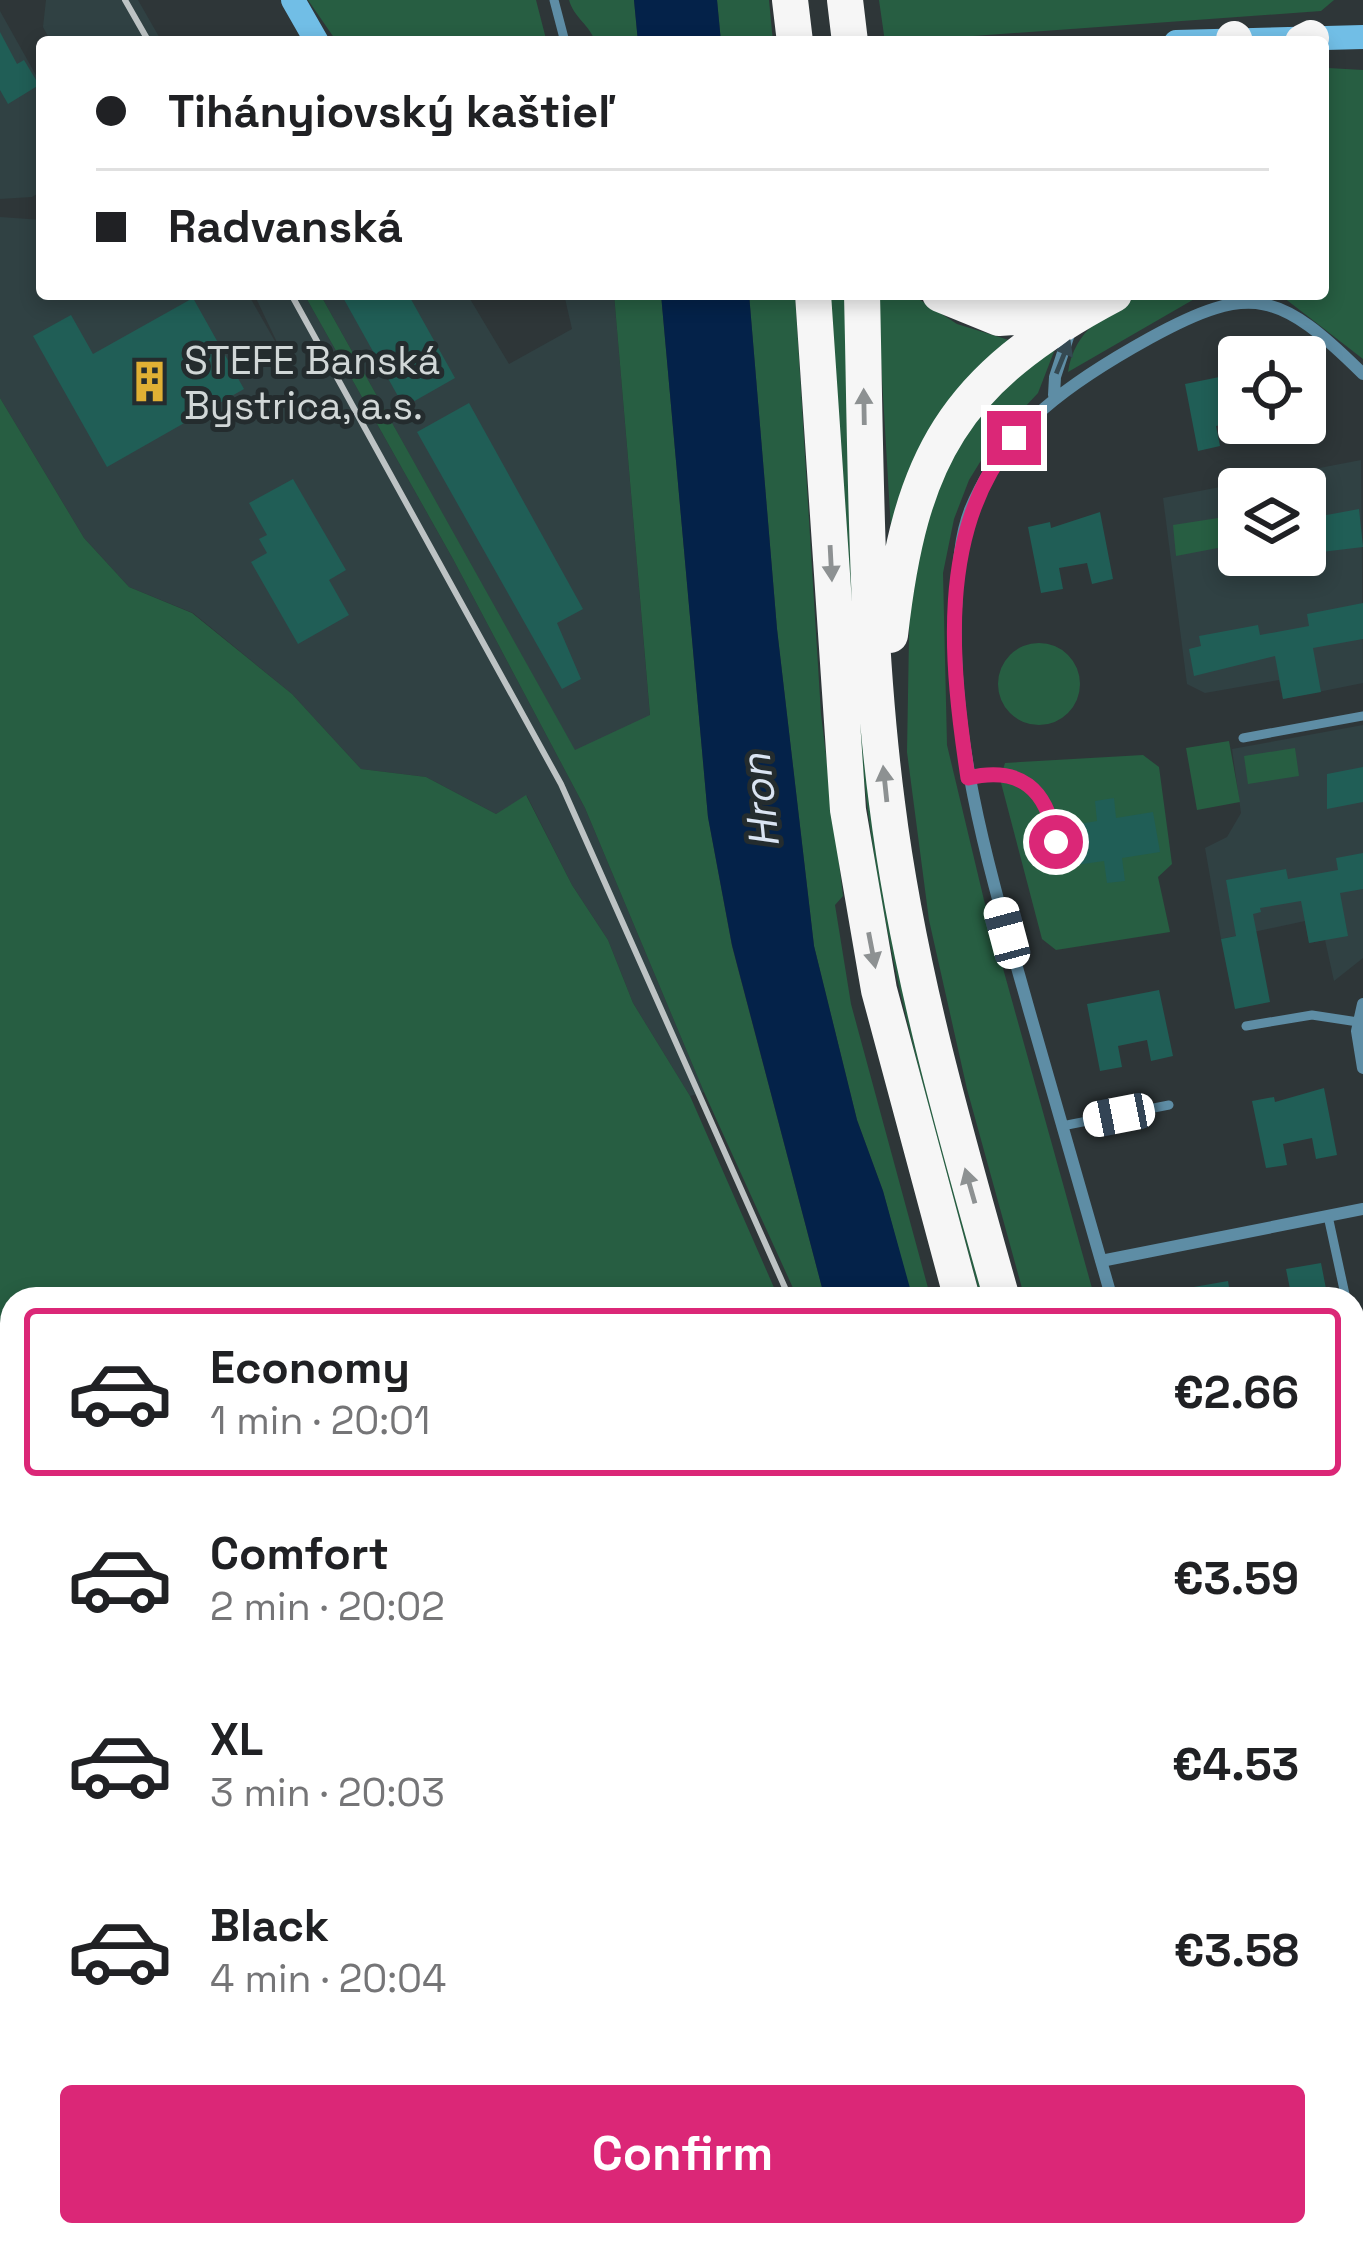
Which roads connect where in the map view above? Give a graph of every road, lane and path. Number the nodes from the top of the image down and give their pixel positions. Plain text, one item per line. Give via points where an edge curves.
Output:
1 (293, 0) edge
2 (554, 0) edge
3 (790, 0) edge
4 (845, 0) edge
5 (314, 36) edge
6 (563, 36) edge
7 (794, 36) edge
8 (849, 36) edge
9 (1363, 37) edge
10 (1329, 39) edge
11 (813, 300) edge
12 (862, 300) edge
13 (955, 300) edge
14 (1234, 300) edge
15 (1259, 300) edge
16 (1090, 308) edge
17 (1363, 374) edge
18 (1054, 395) junction
19 (1363, 716) edge
20 (879, 734) junction
21 (1243, 738) dead end
22 (968, 778) junction
23 (1060, 866) dead end
24 (1363, 1004) edge
25 (1358, 1022) junction
26 (1246, 1025) dead end
27 (1363, 1068) edge
28 (1169, 1105) dead end
29 (1062, 1126) junction
30 (1363, 1209) edge
31 (1328, 1216) junction
32 (1101, 1261) junction
33 (959, 1287) edge
34 (999, 1287) edge
35 (1109, 1287) edge
36 (1343, 1287) edge

1 - 5 main road
2 - 6 lane
3 - 7 highway
4 - 8 highway
9 - 10 main road
11 -> 33 highway via 842,740 862,899
20 -> 12 highway
13 - 16 highway via 999,318
14 - 18 street via 1200,311
15 - 17 street
18 -> 16 street via 1054,377
16 - 20 highway via 1008,363 938,445 901,555
18 - 22 street via 999,456 968,514 956,622
19 - 21 lane
34 -> 20 highway via 917,982
22 - 23 lane via 1002,772 1025,783 1052,817
22 - 29 street
24 - 25 street
25 - 26 lane via 1312,1015
25 - 27 street
28 - 29 lane
29 - 32 street
30 - 31 street
31 - 32 street
31 - 36 lane
32 - 35 street

